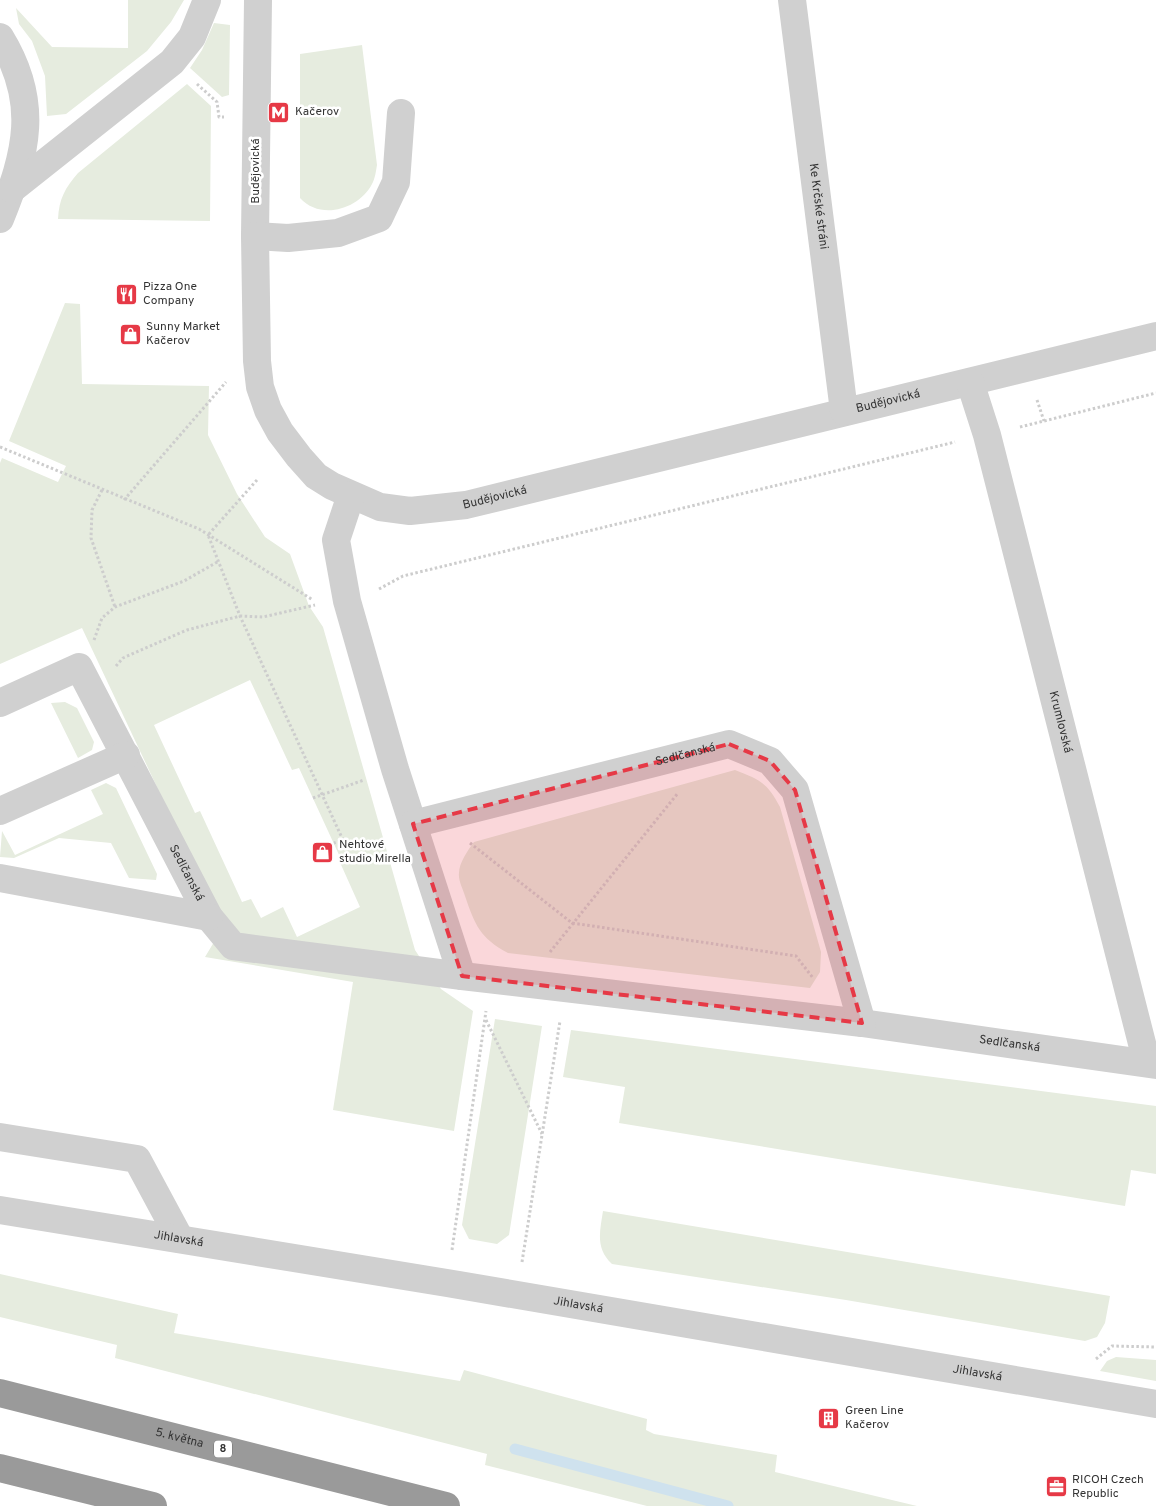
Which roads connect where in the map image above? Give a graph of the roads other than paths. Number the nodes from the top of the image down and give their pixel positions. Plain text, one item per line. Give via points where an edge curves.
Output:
1 (207, 0) edge
2 (258, 0) edge
3 (792, 0) edge
4 (0, 37) edge
5 (401, 113) dead end
6 (12, 189) junction
7 (0, 219) edge
8 (255, 236) junction
9 (1156, 336) edge
10 (970, 382) junction
11 (844, 411) junction
12 (351, 495) junction
13 (0, 704) edge
14 (126, 756) junction
15 (0, 811) edge
16 (426, 821) junction
17 (0, 878) edge
18 (209, 917) junction
19 (462, 976) junction
20 (862, 1023) junction
21 (1151, 1064) edge
22 (0, 1137) edge
23 (0, 1210) edge
24 (180, 1239) junction
25 (0, 1393) edge
26 (1156, 1404) edge
27 (0, 1468) edge
28 (153, 1506) edge
29 (446, 1506) edge

1 - 6 street via 192,37 172,62
2 - 8 street, Budějovická
3 - 11 street, Ke Krčské stráni
4 - 6 street via 12,56 26,107 27,127
5 - 8 street via 396,182 379,218 338,233 288,238
6 - 7 street
8 - 12 street, Budějovická via 257,361 260,387 268,410 280,432 316,476
9 - 10 street, Budějovická
10 - 11 street, Budějovická
10 - 21 street, Krumlovská via 987,435
11 - 12 street, Budějovická via 466,505 410,511 380,507
12 - 16 street via 336,540 347,601 395,769
13 - 14 street, Sedlčanská via 79,667
14 - 15 street
14 - 18 street, Sedlčanská
16 - 19 street
16 - 20 street, Sedlčanská via 729,744 770,760 796,790
17 - 18 street
18 - 19 street, Sedlčanská via 233,946
19 - 20 street, Sedlčanská
20 - 21 street, Sedlčanská
22 - 24 street via 137,1159
23 - 24 street, Jihlavská
24 - 26 street, Jihlavská
25 - 29 highway, 5. května / 8
27 - 28 highway

